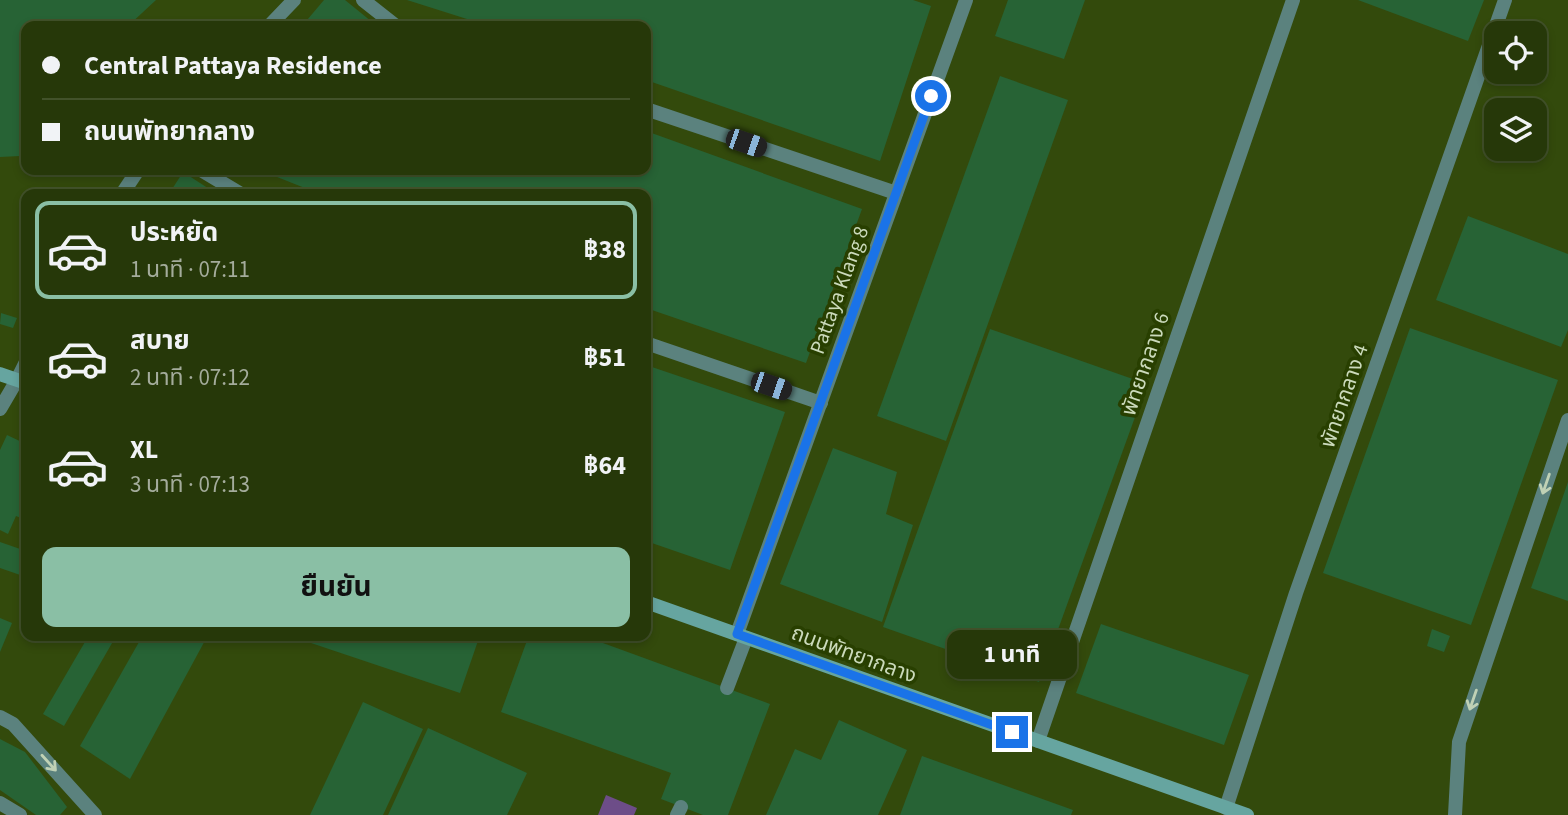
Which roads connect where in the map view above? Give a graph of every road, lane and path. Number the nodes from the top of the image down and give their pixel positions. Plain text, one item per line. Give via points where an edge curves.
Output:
1 (294, 0) edge
2 (363, 0) edge
3 (966, 0) edge
4 (1293, 0) edge
5 (1505, 0) edge
6 (274, 21) edge
7 (390, 21) edge
8 (651, 111) edge
9 (209, 175) edge
10 (233, 189) edge
11 (897, 193) junction
12 (651, 344) edge
13 (0, 374) edge
14 (21, 382) edge
15 (821, 403) junction
16 (0, 409) edge
17 (1568, 420) edge
18 (651, 604) edge
19 (742, 636) junction
20 (727, 688) dead end
21 (0, 717) edge
22 (1038, 741) junction
23 (0, 803) edge
24 (1226, 808) junction
25 (20, 815) edge
26 (95, 815) edge
27 (1247, 815) edge
28 (1455, 815) edge

1 - 6 street
2 - 7 street
3 - 11 street, Pattaya Klang 8
4 - 22 street, พัทยากลาง 6
5 - 24 street, พัทยากลาง 4 via 1296,593
8 - 11 street
9 - 10 street
11 - 15 street, Pattaya Klang 8
12 - 15 street
13 - 14 main road
14 - 16 street
15 - 19 street, Pattaya Klang 8
17 -> 28 street via 1458,742
18 - 19 main road, ถนนพัทยากลาง
19 - 20 street, Pattaya Klang 8
19 - 22 main road, ถนนพัทยากลาง
21 -> 26 street via 13,723
22 - 24 main road, ถนนพัทยากลาง
23 - 25 street
24 - 27 main road, ถนนพัทยากลาง

